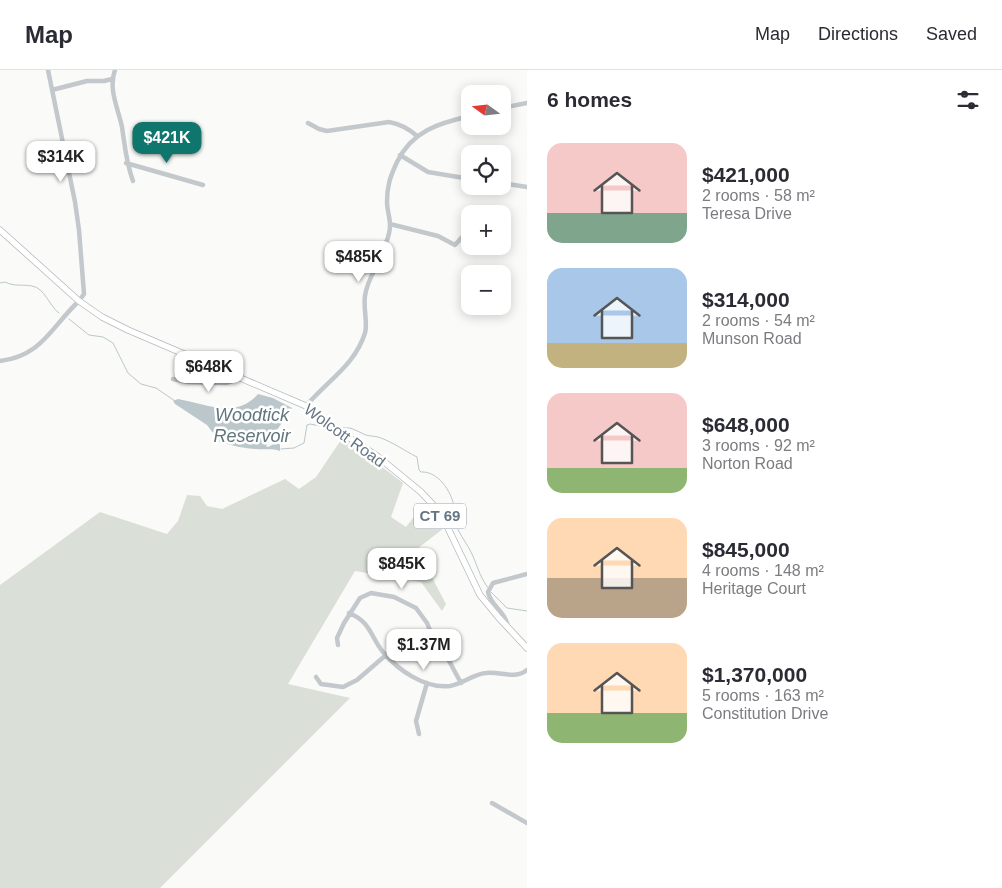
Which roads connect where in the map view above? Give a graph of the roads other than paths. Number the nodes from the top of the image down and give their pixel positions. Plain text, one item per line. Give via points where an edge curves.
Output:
1 (48, 70) edge
2 (115, 70) edge
3 (112, 79) junction
4 (52, 90) junction
5 (527, 103) edge
6 (511, 106) edge
7 (461, 118) edge
8 (308, 123) dead end
9 (417, 136) junction
10 (400, 155) junction
11 (126, 163) junction
12 (461, 178) edge
13 (133, 181) dead end
14 (204, 185) dead end
15 (511, 185) edge
16 (527, 187) edge
17 (390, 224) junction
18 (0, 230) edge
19 (461, 238) edge
20 (79, 301) junction
21 (0, 361) edge
22 (236, 376) junction
23 (173, 378) dead end
24 (306, 406) junction
25 (527, 574) edge
26 (349, 613) junction
27 (508, 628) junction
28 (338, 645) dead end
29 (527, 648) edge
30 (386, 655) junction
31 (527, 670) edge
32 (316, 677) dead end
33 (428, 683) junction
34 (462, 683) junction
35 (419, 734) dead end
36 (492, 804) dead end
37 (527, 823) edge

1 - 4 street
2 - 3 street
3 - 4 street via 87,81
3 - 11 street
4 - 20 street via 79,230 84,294
5 - 6 street
7 - 9 street via 443,122
8 - 9 street via 327,131 389,122 403,126
9 - 10 street
10 - 12 street via 428,172
10 - 17 street via 388,181
11 - 13 street
11 - 14 street
15 - 16 street
17 - 19 street via 438,236 455,245
17 - 24 street via 386,244 365,294 366,332 353,358
18 - 20 main road, Wolcott Road / CT 69
20 - 21 street via 35,350 14,360
20 - 22 main road, Wolcott Road / CT 69 via 102,318
22 - 23 street via 232,382 226,383 188,382
22 - 24 main road, Wolcott Road / CT 69
24 - 27 main road, Wolcott Road / CT 69 via 377,456 435,507 448,526 480,595
25 - 27 street via 492,584 488,592 491,601 506,618
26 - 28 street via 337,638
26 - 30 street via 369,626
26 - 34 street via 360,598 371,593 394,597 416,608
27 - 29 main road, Wolcott Road / CT 69
30 - 32 street via 357,680 343,687 321,684
30 - 33 street via 414,677
31 - 34 street via 511,675 486,673
33 - 34 street via 450,686
33 - 35 street via 416,721
36 - 37 street

